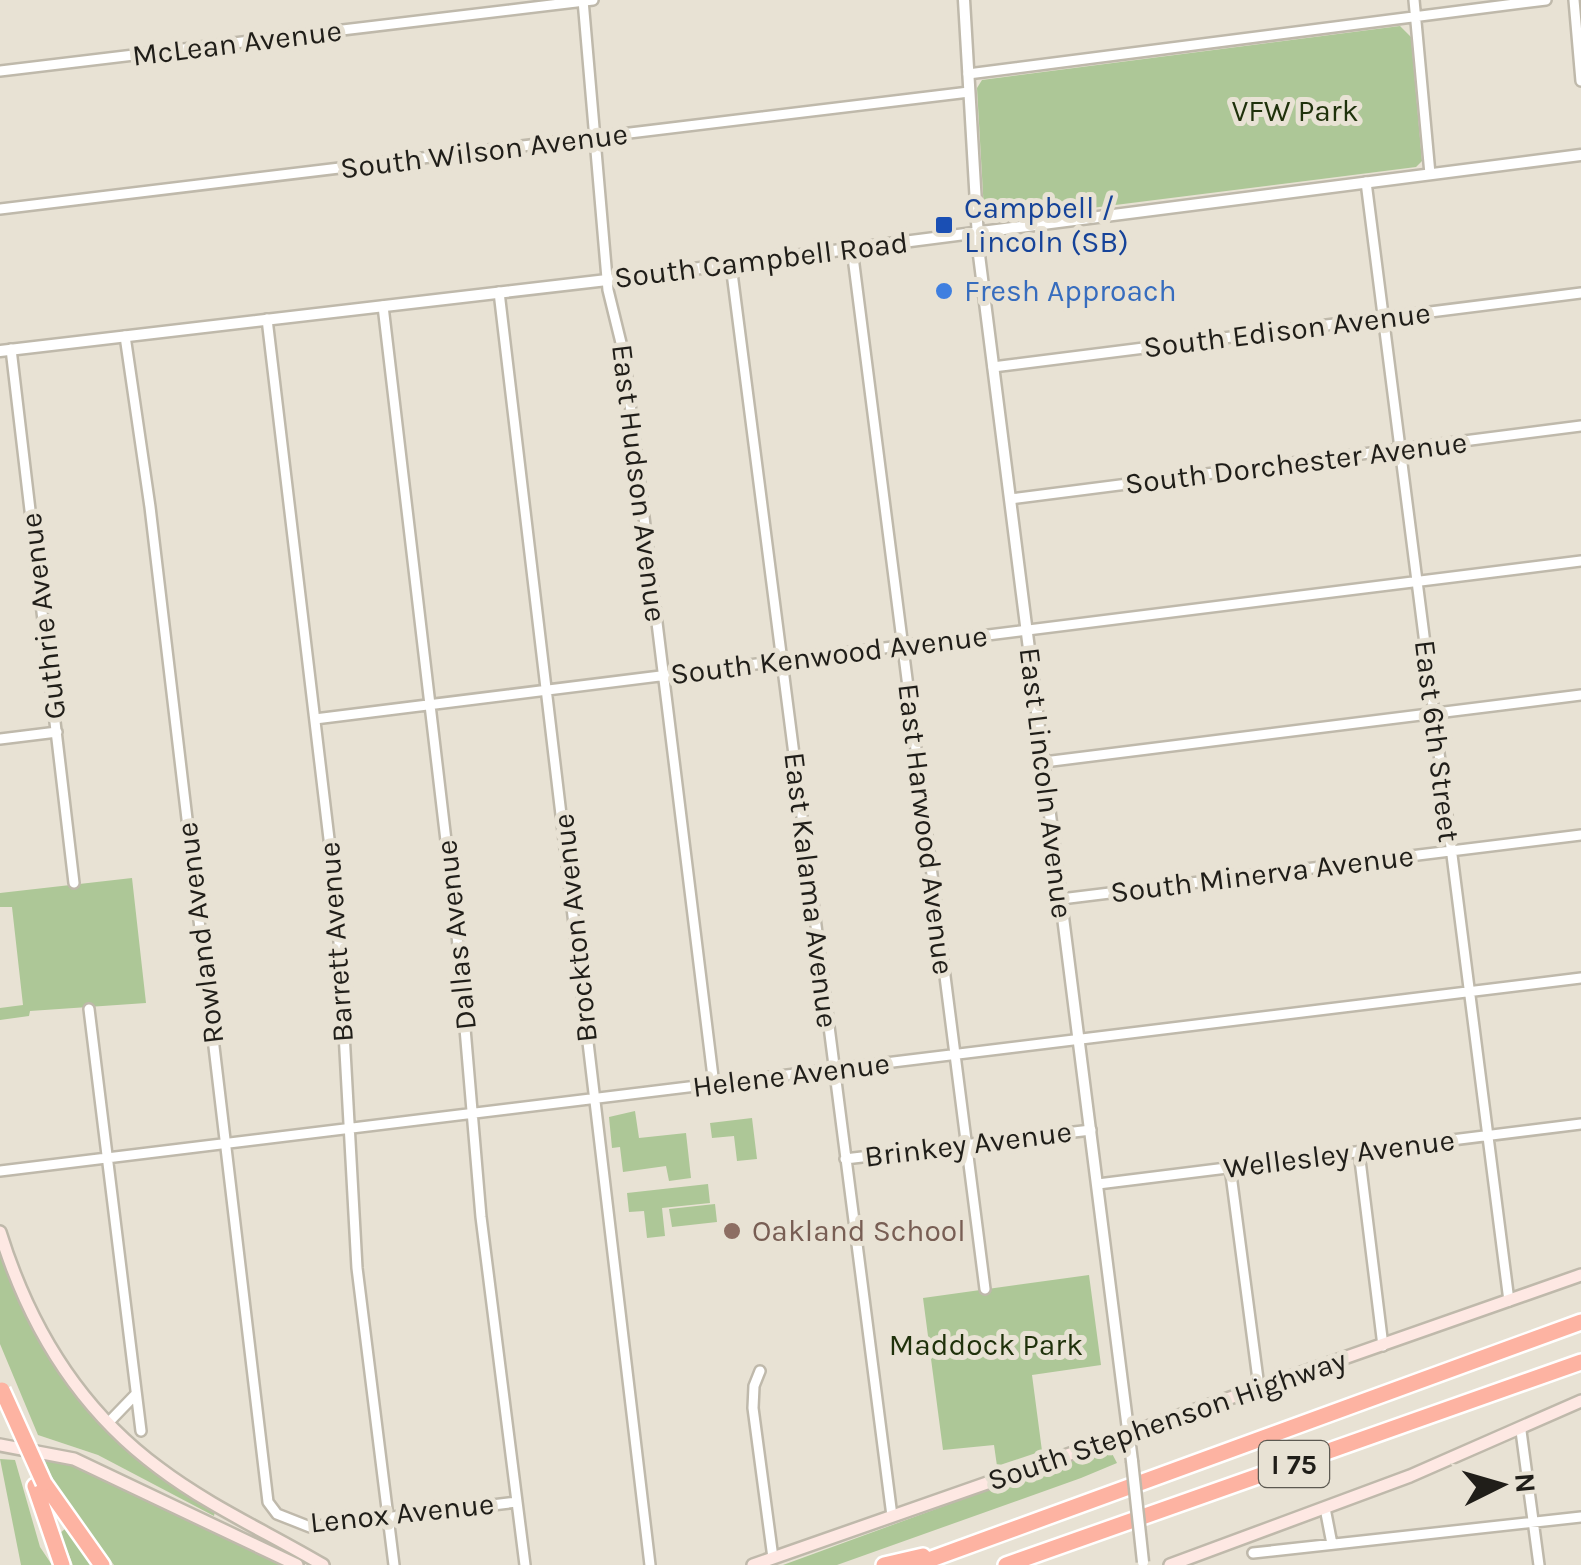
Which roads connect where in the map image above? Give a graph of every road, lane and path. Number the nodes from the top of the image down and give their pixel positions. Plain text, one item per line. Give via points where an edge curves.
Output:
1 (593, 0) edge
2 (964, 0) edge
3 (1414, 0) edge
4 (1546, 0) edge
5 (1574, 0) edge
6 (583, 1) edge
7 (1416, 18) junction
8 (0, 71) edge
9 (968, 74) junction
10 (1581, 80) edge
11 (968, 92) junction
12 (595, 137) junction
13 (1581, 154) edge
14 (1430, 174) junction
15 (1366, 182) junction
16 (0, 209) edge
17 (976, 232) junction
18 (852, 249) junction
19 (730, 264) junction
20 (607, 280) junction
21 (499, 292) junction
22 (1581, 293) edge
23 (383, 306) junction
24 (1382, 318) junction
25 (267, 319) junction
26 (125, 336) junction
27 (6, 350) edge
28 (994, 367) junction
29 (1581, 426) edge
30 (1400, 450) junction
31 (1010, 499) junction
32 (1581, 560) edge
33 (1416, 582) junction
34 (1027, 631) junction
35 (903, 646) junction
36 (782, 661) junction
37 (663, 676) junction
38 (548, 690) junction
39 (1581, 695) edge
40 (431, 704) junction
41 (1434, 714) junction
42 (315, 719) junction
43 (58, 732) junction
44 (0, 739) edge
45 (1044, 762) junction
46 (1581, 835) edge
47 (1451, 851) junction
48 (74, 883) dead end
49 (1061, 899) junction
50 (1581, 978) edge
51 (1469, 992) junction
52 (89, 1009) dead end
53 (1079, 1040) junction
54 (955, 1055) junction
55 (834, 1070) junction
56 (714, 1084) junction
57 (594, 1099) junction
58 (472, 1114) junction
59 (1581, 1124) edge
60 (348, 1129) junction
61 (1091, 1130) junction
62 (1488, 1136) junction
63 (226, 1144) junction
64 (966, 1144) junction
65 (1359, 1152) junction
66 (108, 1158) junction
67 (845, 1159) junction
68 (1230, 1168) junction
69 (0, 1171) edge
70 (1098, 1184) junction
71 (0, 1232) edge
72 (1581, 1276) edge
73 (984, 1289) dead end
74 (1509, 1300) junction
75 (1581, 1320) edge
76 (1383, 1346) junction
77 (1581, 1362) edge
78 (760, 1371) dead end
79 (1259, 1387) junction
80 (1, 1388) edge
81 (136, 1394) junction
82 (1581, 1401) edge
83 (108, 1423) junction
84 (141, 1431) dead end
85 (1521, 1431) junction
86 (1129, 1433) junction
87 (0, 1445) edge
88 (39, 1485) junction
89 (517, 1502) junction
90 (1325, 1508) junction
91 (892, 1516) junction
92 (1581, 1517) edge
93 (389, 1518) junction
94 (288, 1520) joint
95 (1534, 1522) junction
96 (1332, 1544) junction
97 (961, 1548) junction
98 (1253, 1553) dead end
99 (773, 1558) junction
100 (1144, 1564) edge
101 (62, 1565) edge
102 (102, 1565) edge
103 (297, 1565) edge
104 (323, 1565) edge
105 (394, 1565) edge
106 (525, 1565) edge
107 (650, 1565) edge
108 (753, 1565) edge
109 (884, 1565) edge
110 (915, 1565) edge
111 (1006, 1565) edge
112 (1170, 1565) edge
113 (1539, 1565) edge

1 - 6 street, McLean Avenue
2 - 9 street, East Lincoln Avenue
3 - 7 street
4 - 7 street
5 - 10 street
6 - 8 street, McLean Avenue
6 - 12 street, East Hudson Avenue
7 - 9 street
7 - 14 street
9 - 11 street, East Lincoln Avenue
11 - 12 street, South Wilson Avenue
11 - 17 street, East Lincoln Avenue
12 - 16 street, South Wilson Avenue
12 - 20 street, East Hudson Avenue
13 - 14 street, South Campbell Road
14 - 15 street, South Campbell Road
15 - 17 street, South Campbell Road
15 - 24 street, East 6th Street
17 - 18 street, South Campbell Road
17 - 28 street, East Lincoln Avenue
18 - 19 street, South Campbell Road
18 - 35 street, East Harwood Avenue
19 - 20 street, South Campbell Road
19 - 36 street, East Kalama Avenue
20 - 21 street, South Campbell Road
20 - 37 street, East Hudson Avenue via 624,355
21 - 23 street, South Campbell Road
21 - 38 street, Brockton Avenue
22 - 24 street, South Edison Avenue
23 - 25 street, South Campbell Road
23 - 40 street, Dallas Avenue
24 - 28 street, South Edison Avenue
24 - 30 street, East 6th Street
25 - 26 street, South Campbell Road
25 - 42 street, Barrett Avenue
26 - 27 street, South Campbell Road
26 - 63 street, Rowland Avenue
27 - 43 street, Guthrie Avenue
28 - 31 street, East Lincoln Avenue
29 - 30 street, South Dorchester Avenue
30 - 31 street, South Dorchester Avenue
30 - 33 street, East 6th Street
31 - 34 street, East Lincoln Avenue
32 - 33 street, South Kenwood Avenue
33 - 34 street, South Kenwood Avenue
33 - 41 street, East 6th Street
34 - 35 street, South Kenwood Avenue
34 - 45 street, East Lincoln Avenue
35 - 36 street, South Kenwood Avenue
35 - 54 street, East Harwood Avenue
36 - 37 street, South Kenwood Avenue
36 - 55 street, East Kalama Avenue
37 - 38 street, South Kenwood Avenue
37 - 56 street, East Hudson Avenue
38 - 40 street, South Kenwood Avenue
38 - 57 street, Brockton Avenue
39 - 41 street
40 - 42 street, South Kenwood Avenue
40 - 58 street, Dallas Avenue
41 - 45 street
41 - 47 street, East 6th Street
42 - 60 street, Barrett Avenue via 337,906
43 - 44 street
43 - 48 street, Guthrie Avenue
45 - 49 street, East Lincoln Avenue
46 - 47 street, South Minerva Avenue
47 - 49 street, South Minerva Avenue
47 - 51 street, East 6th Street
49 - 53 street, East Lincoln Avenue
50 - 51 street, Helene Avenue
51 - 53 street, Helene Avenue
51 - 62 street, East 6th Street
52 - 66 street
53 - 54 street, Helene Avenue
53 - 61 street, East Lincoln Avenue
54 - 55 street, Helene Avenue
54 - 64 street, East Harwood Avenue
55 - 56 street, Helene Avenue
55 - 67 street, East Kalama Avenue
56 - 57 street, Helene Avenue
57 - 58 street, Helene Avenue
57 - 107 street, Brockton Avenue
58 - 60 street, Helene Avenue
58 - 89 street, Dallas Avenue
59 - 62 street, Wellesley Avenue
60 - 63 street, Helene Avenue
60 - 93 street, Barrett Avenue via 357,1268
61 - 64 street, Brinkey Avenue
61 - 70 street, East Lincoln Avenue
62 - 65 street, Wellesley Avenue
62 - 74 street, East 6th Street
63 - 66 street, Helene Avenue
63 - 94 street, Rowland Avenue via 268,1502
64 - 67 street, Brinkey Avenue
64 - 73 street, East Harwood Avenue
65 - 68 street, Wellesley Avenue
65 - 76 street
66 - 69 street, Helene Avenue
66 - 81 street
67 - 91 street, East Kalama Avenue
68 - 70 street, Wellesley Avenue
68 - 79 street
70 - 86 street, East Lincoln Avenue
71 - 83 main road via 47,1346
72 - 74 main road, South Stephenson Highway
74 - 76 main road, South Stephenson Highway
75 - 97 highway, I 75
76 - 79 main road, South Stephenson Highway
77 - 111 highway, I 75
78 - 99 street via 753,1408
79 - 86 main road, South Stephenson Highway
80 - 88 highway, bridge
81 - 83 street
81 - 84 street
82 - 85 main road
83 - 104 main road via 179,1482
85 - 90 main road
85 - 95 street
86 - 91 main road, South Stephenson Highway
86 - 100 street, East Lincoln Avenue, bridge
87 - 103 main road via 74,1459
88 - 101 highway
88 - 102 highway
89 - 93 street, Lenox Avenue
89 - 106 street, Dallas Avenue
90 - 96 street
90 - 112 main road
91 - 99 main road, South Stephenson Highway
92 - 95 street
93 - 94 street, Lenox Avenue via 310,1528
93 - 105 street, Barrett Avenue
95 - 96 street
95 - 113 street
96 - 98 street
97 - 109 highway
97 - 110 highway, I 75
99 - 108 main road, South Stephenson Highway

